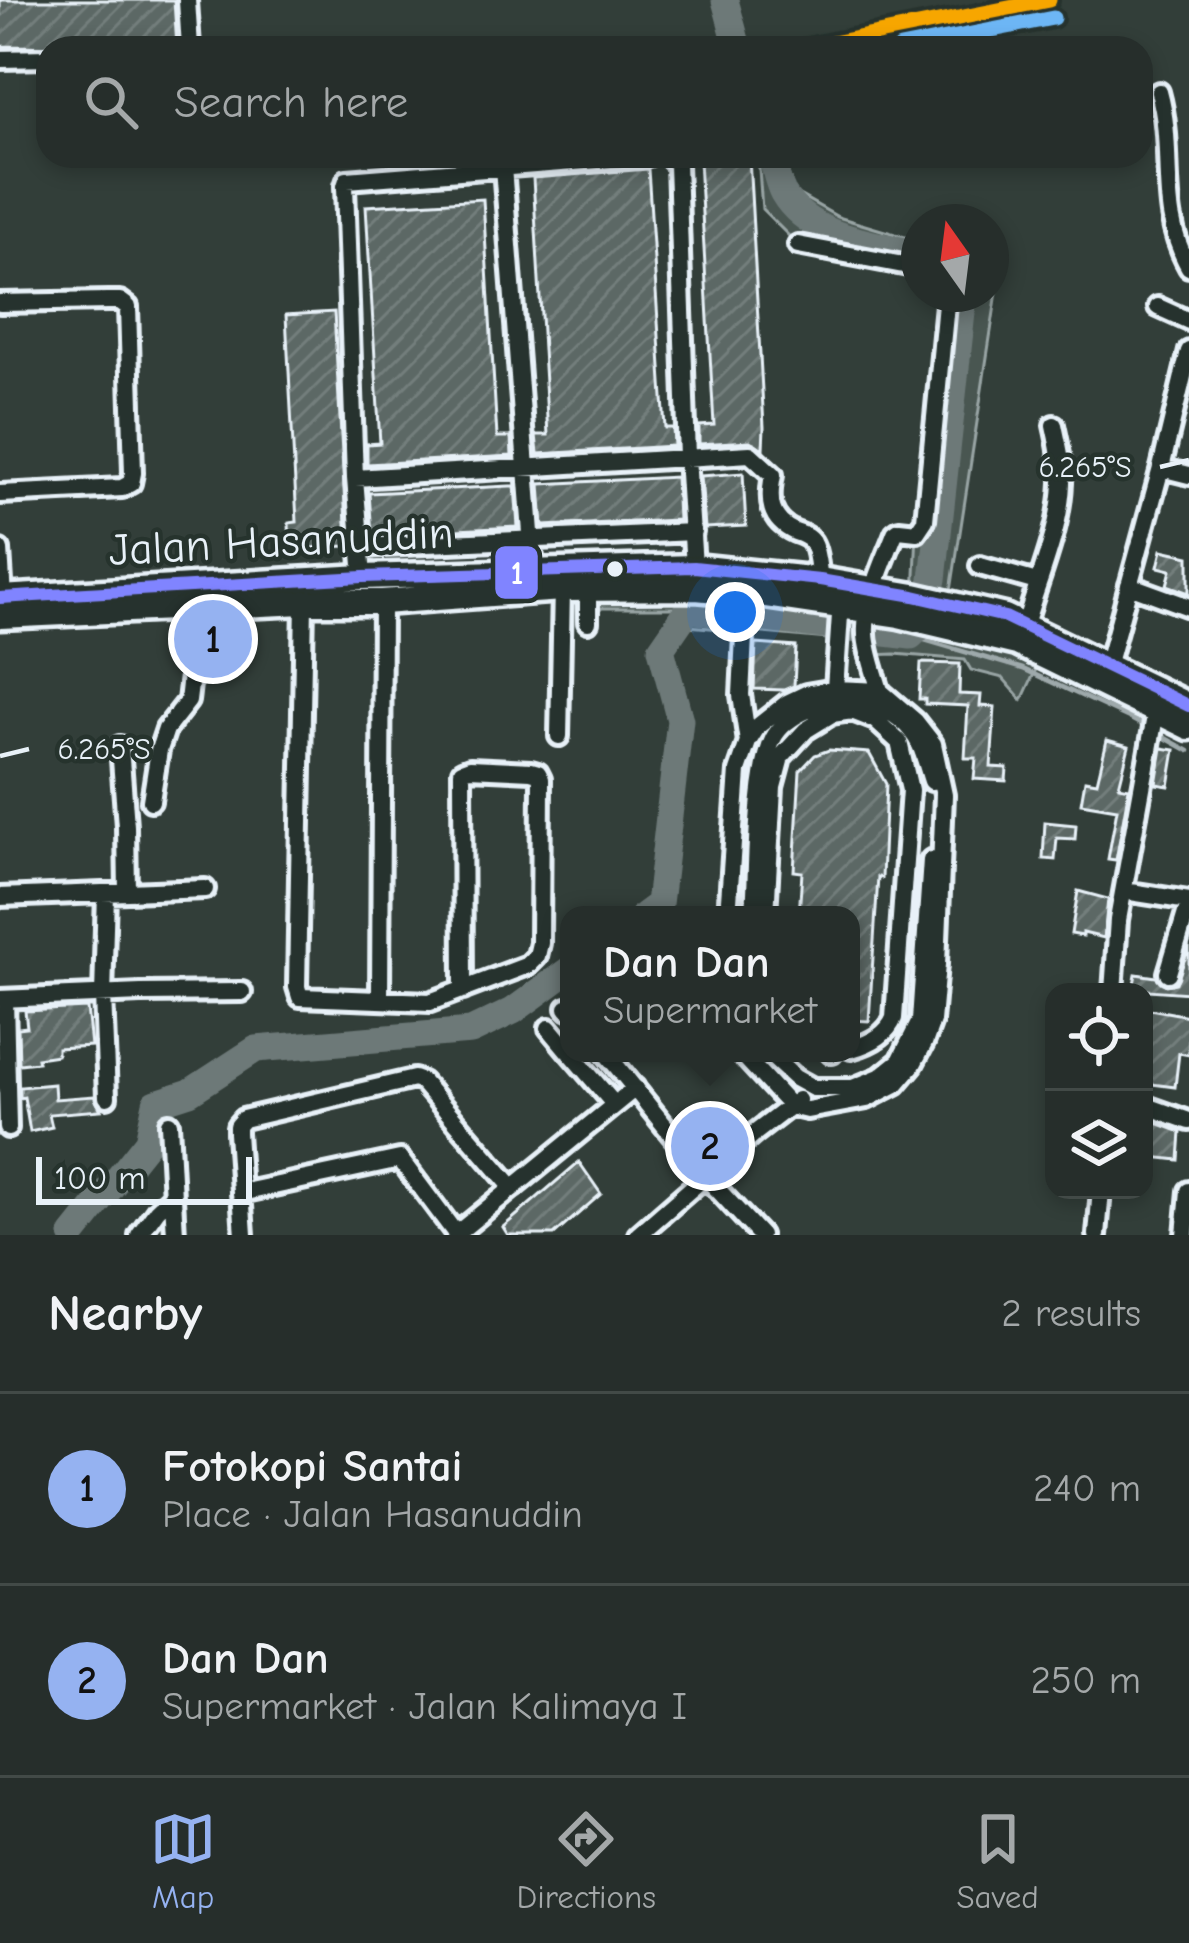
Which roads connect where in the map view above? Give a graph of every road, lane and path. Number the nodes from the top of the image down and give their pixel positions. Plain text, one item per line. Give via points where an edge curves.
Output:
1 (187, 0) edge
2 (189, 36) edge
3 (0, 58) edge
4 (36, 58) edge
5 (1159, 92) dead end
6 (490, 168) edge
7 (502, 168) edge
8 (677, 168) edge
9 (798, 245) dead end
10 (901, 265) edge
11 (1189, 267) edge
12 (0, 303) edge
13 (1158, 307) dead end
14 (945, 312) edge
15 (1189, 321) edge
16 (1189, 351) edge
17 (1054, 425) dead end
18 (687, 458) junction
19 (527, 467) junction
20 (1161, 468) junction
21 (1189, 475) edge
22 (355, 478) junction
23 (0, 494) edge
24 (693, 532) junction
25 (523, 540) junction
26 (0, 550) edge
27 (361, 560) junction
28 (980, 566) dead end
29 (694, 567) junction
30 (525, 572) junction
31 (820, 580) junction
32 (1037, 583) junction
33 (1129, 585) junction
34 (588, 589) junction
35 (562, 590) junction
36 (304, 602) junction
37 (1, 604) edge
38 (194, 608) junction
39 (1189, 608) edge
40 (382, 609) junction
41 (842, 610) junction
42 (869, 613) junction
43 (947, 615) junction
44 (588, 622) dead end
45 (1025, 625) junction
46 (744, 636) dead end
47 (871, 655) junction
48 (838, 658) junction
49 (1107, 667) junction
50 (832, 695) junction
51 (877, 698) junction
52 (1189, 706) edge
53 (1156, 711) junction
54 (1189, 727) edge
55 (560, 736) dead end
56 (748, 742) junction
57 (121, 746) dead end
58 (910, 790) junction
59 (940, 795) junction
60 (151, 801) dead end
61 (205, 889) dead end
62 (1124, 891) junction
63 (127, 892) junction
64 (106, 893) junction
65 (0, 897) edge
66 (1189, 902) edge
67 (729, 906) edge
68 (755, 906) edge
69 (766, 906) edge
70 (1168, 973) dead end
71 (1113, 983) edge
72 (463, 990) junction
73 (242, 992) dead end
74 (103, 995) junction
75 (2, 999) edge
76 (380, 999) junction
77 (549, 1028) dead end
78 (560, 1041) edge
79 (860, 1046) edge
80 (578, 1062) edge
81 (613, 1062) edge
82 (748, 1062) edge
83 (778, 1062) edge
84 (635, 1088) junction
85 (813, 1088) junction
86 (107, 1097) dead end
87 (614, 1104) junction
88 (790, 1106) junction
89 (1153, 1108) edge
90 (1189, 1120) edge
91 (169, 1123) dead end
92 (8, 1128) dead end
93 (706, 1177) junction
94 (513, 1188) junction
95 (1189, 1191) edge
96 (241, 1193) junction
97 (173, 1195) junction
98 (1100, 1199) edge
99 (139, 1235) edge
100 (175, 1235) edge
101 (244, 1235) edge
102 (455, 1235) edge
103 (638, 1235) edge
104 (760, 1235) edge
105 (1097, 1235) edge
106 (1185, 1235) edge

1 - 2 street
3 - 4 street
5 - 11 street via 1168,211
6 - 22 street via 347,180
7 - 19 street
8 - 18 street
9 - 10 street
12 - 23 street via 108,301 128,308 133,473 122,488
13 - 15 street
14 - 42 street via 925,520 917,532 895,533
16 - 20 street
17 - 32 street via 1062,484
18 - 19 street
18 - 24 street
18 - 31 street via 750,454 773,476 777,520 813,543
19 - 22 street
19 - 25 street
20 - 21 street
20 - 33 street
22 - 27 street
24 - 25 street
24 - 29 street
25 - 27 street
25 - 30 street
26 - 37 street
27 - 30 highway, Jalan Hasanuddin
27 - 37 highway, Jalan Hasanuddin
28 - 32 street
29 - 30 highway, Jalan Hasanuddin
29 - 31 highway, Jalan Hasanuddin
31 - 41 highway, Jalan Hasanuddin
32 - 45 street
33 - 39 street
33 - 49 street
34 - 35 highway, Jalan Hasanuddin
34 - 41 highway, Jalan Hasanuddin via 758,594
34 - 44 street
35 - 40 highway, Jalan Hasanuddin
35 - 55 street
36 - 38 highway, Jalan Hasanuddin
36 - 40 highway, Jalan Hasanuddin
36 - 76 street via 297,988 307,999
37 - 38 highway, Jalan Hasanuddin
38 - 60 street via 188,701 158,750
40 - 76 street
41 - 42 highway, Jalan Hasanuddin
41 - 48 street
42 - 43 highway, Jalan Hasanuddin via 906,605
42 - 47 street
43 - 45 highway, Jalan Hasanuddin
43 - 53 highway, Jalan Hasanuddin
45 - 49 highway, Jalan Hasanuddin
46 - 56 street
47 - 48 street via 860,667
47 - 51 street
48 - 50 street
49 - 52 highway, Jalan Hasanuddin
50 - 51 street
50 - 56 street via 806,694 787,704
50 - 68 street via 774,737 763,776
51 - 59 street via 919,741
53 - 54 highway, Jalan Hasanuddin
53 - 62 street
56 - 67 street via 738,771
57 - 63 street
58 - 59 street
58 - 69 street via 899,742 875,720 852,711 806,730 781,758 773,787
58 - 79 street via 894,1018
59 - 85 street via 913,1039 880,1077 853,1088
59 - 88 street via 939,943 924,1043 896,1084 867,1099
61 - 63 street
62 - 66 street
62 - 71 street
63 - 64 street
64 - 65 street
64 - 74 street
66 - 70 street
72 - 72 street via 537,956 538,773 462,771
72 - 76 street via 430,1002
73 - 74 street
74 - 75 street
74 - 86 street
75 - 92 street
77 - 78 street
80 - 87 street
81 - 84 street
82 - 88 street
83 - 85 street
84 - 87 street
84 - 93 street
85 - 88 street
87 - 94 street
88 - 93 street
89 - 90 street
91 - 97 street
93 - 103 street
93 - 104 street
94 - 96 street via 414,1079 243,1119
94 - 102 street
95 - 106 street
96 - 101 street
96 - 102 street via 400,1160
97 - 99 street
97 - 100 street
98 - 105 street

